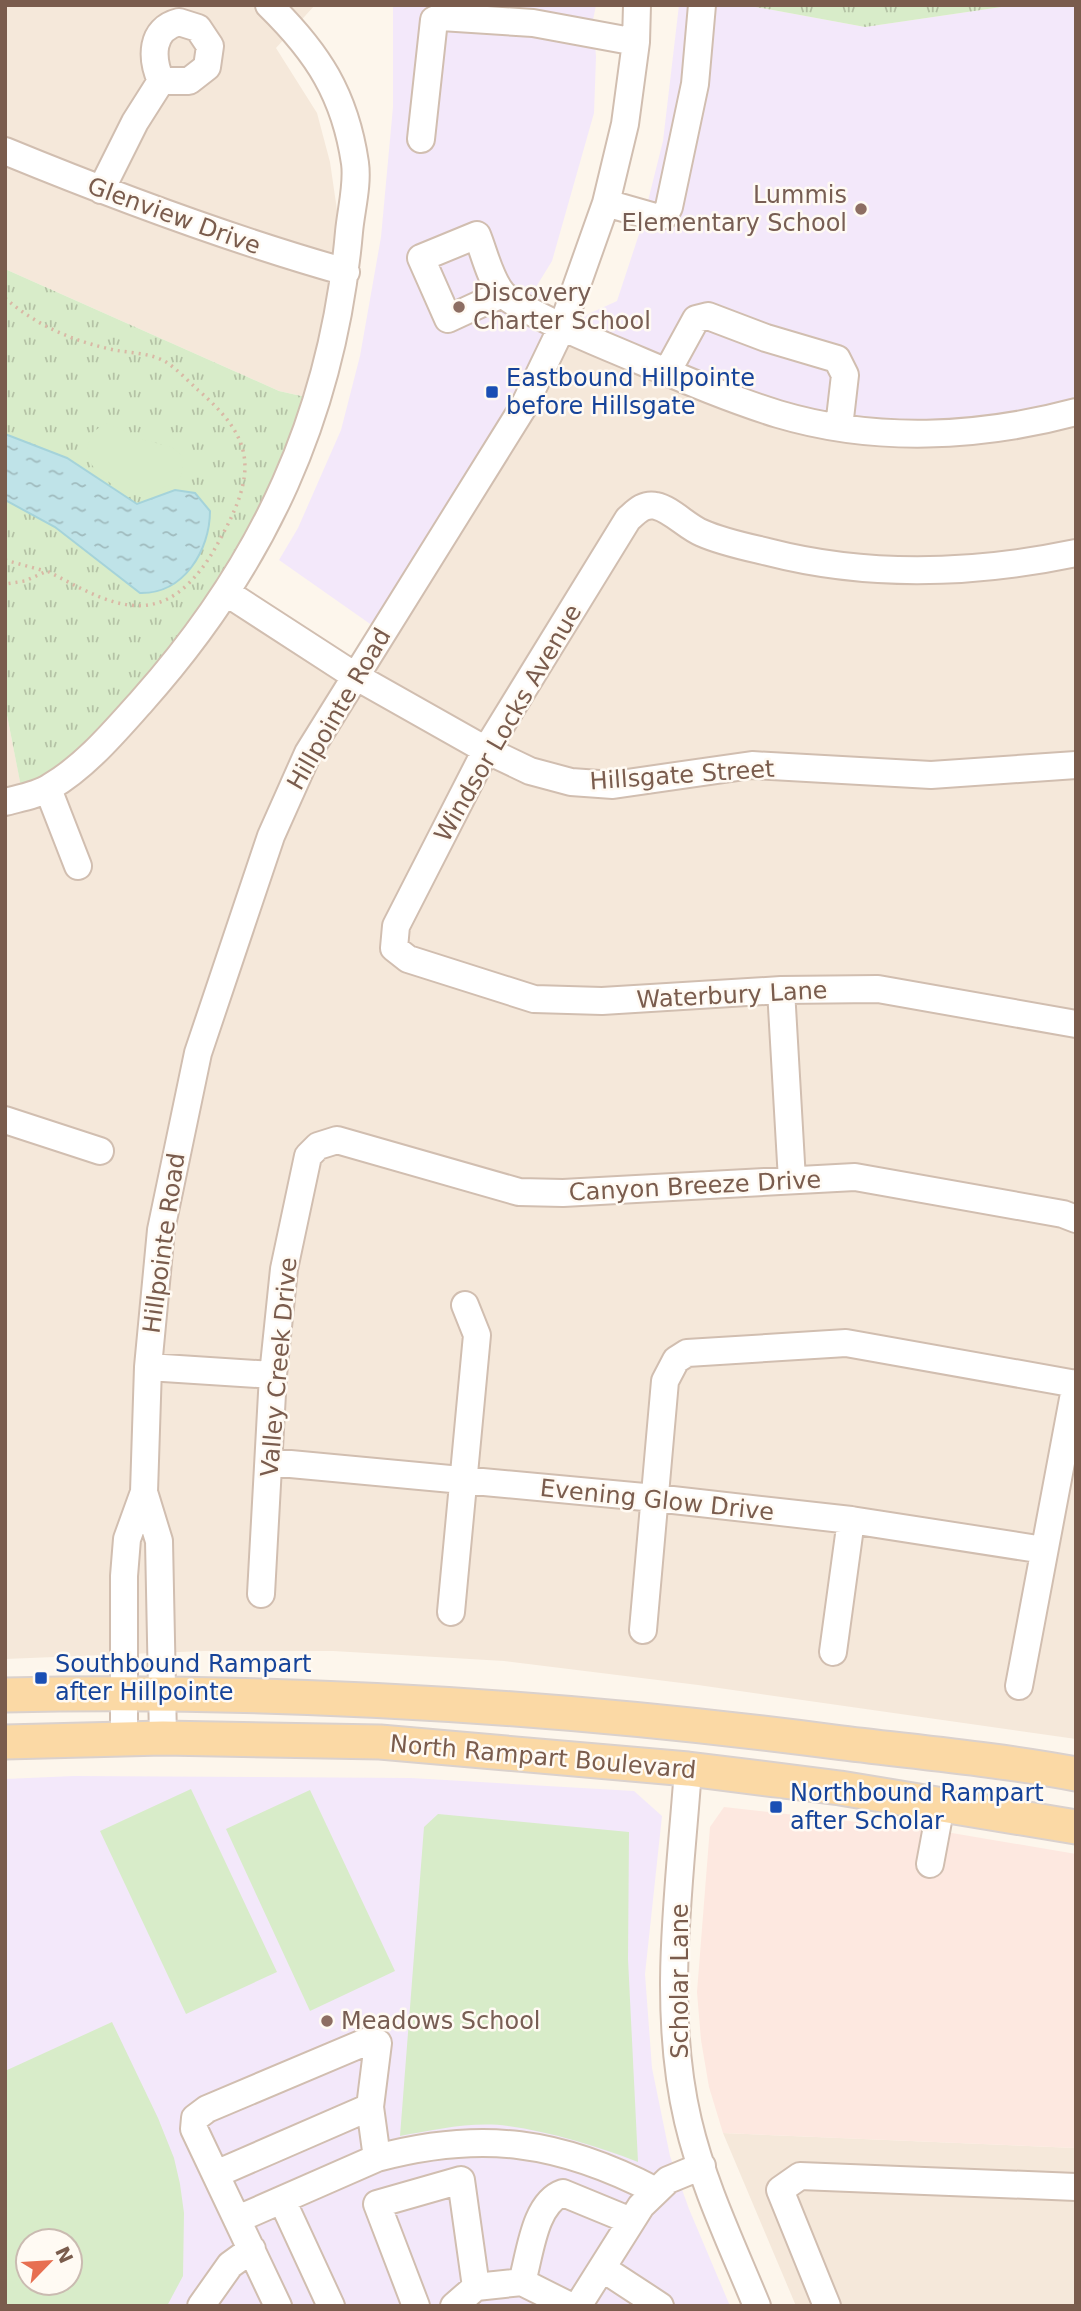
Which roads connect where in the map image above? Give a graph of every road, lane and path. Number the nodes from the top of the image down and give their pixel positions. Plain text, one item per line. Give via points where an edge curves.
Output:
1 (269, 5) edge
2 (637, 5) edge
3 (702, 5) edge
4 (636, 42) junction
5 (161, 81) dead end
6 (421, 138) dead end
7 (5, 151) edge
8 (101, 190) junction
9 (606, 202) junction
10 (346, 272) junction
11 (502, 294) dead end
12 (5, 298) edge
13 (562, 327) junction
14 (667, 372) junction
15 (1076, 412) edge
16 (839, 427) junction
17 (1076, 553) edge
18 (5, 560) edge
19 (47, 571) junction
20 (5, 584) edge
21 (227, 593) junction
22 (355, 676) junction
23 (486, 750) junction
24 (1076, 765) edge
25 (48, 789) junction
26 (5, 802) edge
27 (78, 866) dead end
28 (394, 948) joint
29 (781, 990) junction
30 (1076, 1024) edge
31 (5, 1120) edge
32 (318, 1146) joint
33 (100, 1151) dead end
34 (792, 1180) junction
35 (1076, 1219) edge
36 (465, 1305) dead end
37 (148, 1367) junction
38 (273, 1375) junction
39 (1076, 1383) edge
40 (270, 1462) junction
41 (463, 1480) junction
42 (144, 1492) junction
43 (655, 1498) junction
44 (851, 1520) junction
45 (1044, 1550) junction
46 (261, 1594) dead end
47 (451, 1612) dead end
48 (643, 1630) dead end
49 (833, 1652) dead end
50 (1019, 1686) dead end
51 (124, 1692) junction
52 (163, 1693) junction
53 (5, 1695) edge
54 (771, 1734) junction
55 (163, 1738) junction
56 (124, 1739) junction
57 (5, 1742) edge
58 (688, 1769) junction
59 (1076, 1774) edge
60 (941, 1805) junction
61 (1076, 1827) edge
62 (930, 1864) dead end
63 (370, 2107) junction
64 (377, 2158) junction
65 (702, 2166) junction
66 (216, 2174) junction
67 (1076, 2187) edge
68 (656, 2191) junction
69 (282, 2200) junction
70 (238, 2219) junction
71 (631, 2221) junction
72 (252, 2249) junction
73 (602, 2268) junction
74 (522, 2282) junction
75 (476, 2287) junction
76 (201, 2306) edge
77 (278, 2306) edge
78 (331, 2306) edge
79 (416, 2306) edge
80 (454, 2306) edge
81 (570, 2306) edge
82 (578, 2306) edge
83 (660, 2306) edge
84 (757, 2306) edge
85 (827, 2306) edge

1 - 10 street via 323,65 344,110 355,166
2 - 4 street, Hillpointe Road
3 - 9 street via 695,84 669,207 665,215 654,218
4 - 6 street via 533,23 433,20
4 - 9 street, Hillpointe Road via 625,124
5 - 8 street
7 - 8 street, Glenview Drive
8 - 10 street, Glenview Drive via 256,246
9 - 13 street, Hillpointe Road
10 - 21 street via 319,400 282,494
11 - 13 street
12 - 19 path via 24,314 63,334 167,363 234,426 247,469 238,505 212,555 188,584 165,602 141,607 107,600
13 - 14 street
13 - 22 street, Hillpointe Road via 524,406
14 - 16 street via 779,414
14 - 16 street via 696,319 718,318 837,359 845,375
15 - 16 street via 967,433 901,434
17 - 23 street, Windsor Locks Avenue via 957,570 828,564 701,533 656,506 640,508 628,519
18 - 19 path
19 - 20 path
21 - 22 street, Hillsgate Street
21 - 25 street via 119,727
22 - 23 street, Hillsgate Street
22 - 37 street, Hillpointe Road via 309,753 271,836 198,1053 161,1230
23 - 24 street, Hillsgate Street via 530,771 571,782 613,785 752,765 931,775
23 - 28 street, Windsor Locks Avenue via 396,926
25 - 26 street
25 - 27 street
28 - 29 street, Waterbury Lane via 408,959 534,999 602,1001
29 - 30 street, Waterbury Lane via 878,989
29 - 34 street
31 - 33 street
32 - 34 street, Canyon Breeze Drive via 337,1140 519,1192
32 - 38 street, Valley Creek Drive via 308,1156 285,1269
34 - 35 street, Canyon Breeze Drive via 855,1177
36 - 41 street via 477,1335
37 - 38 street
37 - 42 street, Hillpointe Road
38 - 40 street, Valley Creek Drive
39 - 43 street via 846,1343 687,1353 676,1360 665,1381
39 - 45 street
40 - 41 street, Evening Glow Drive
40 - 46 street, Valley Creek Drive
41 - 43 street, Evening Glow Drive
41 - 47 street
42 - 51 street, Hillpointe Road via 127,1539
42 - 52 street, Hillpointe Road via 159,1541
43 - 44 street, Evening Glow Drive
43 - 48 street
44 - 45 street, Evening Glow Drive
44 - 49 street
45 - 50 street
51 - 52 main road, North Rampart Boulevard
51 - 53 main road, North Rampart Boulevard
51 - 56 street, Hillpointe Road
52 - 54 main road, North Rampart Boulevard via 500,1706
52 - 55 street, Hillpointe Road
54 - 58 main road via 707,1754
54 - 59 main road, North Rampart Boulevard
55 - 56 main road, North Rampart Boulevard
55 - 58 main road, North Rampart Boulevard via 380,1742
56 - 57 main road, North Rampart Boulevard
58 - 60 main road, North Rampart Boulevard
58 - 65 street, Scholar Lane via 674,1955 676,2041 688,2120
60 - 61 main road, North Rampart Boulevard
60 - 62 street
63 - 64 street
63 - 66 street
63 - 66 street via 378,2043 368,2041 195,2118 194,2129
64 - 68 street via 461,2141 515,2144 567,2152 610,2167
64 - 69 street
65 - 68 street via 668,2180
65 - 84 street, Scholar Lane
66 - 70 street
67 - 85 street via 800,2176 780,2190
68 - 71 street
69 - 70 street
69 - 78 street
70 - 72 street
71 - 73 street
71 - 74 street via 563,2193 552,2197 544,2207
72 - 76 street via 230,2265
72 - 77 street
73 - 82 street
73 - 83 street
74 - 75 street
74 - 81 street
75 - 79 street via 461,2180 377,2204
75 - 80 street

